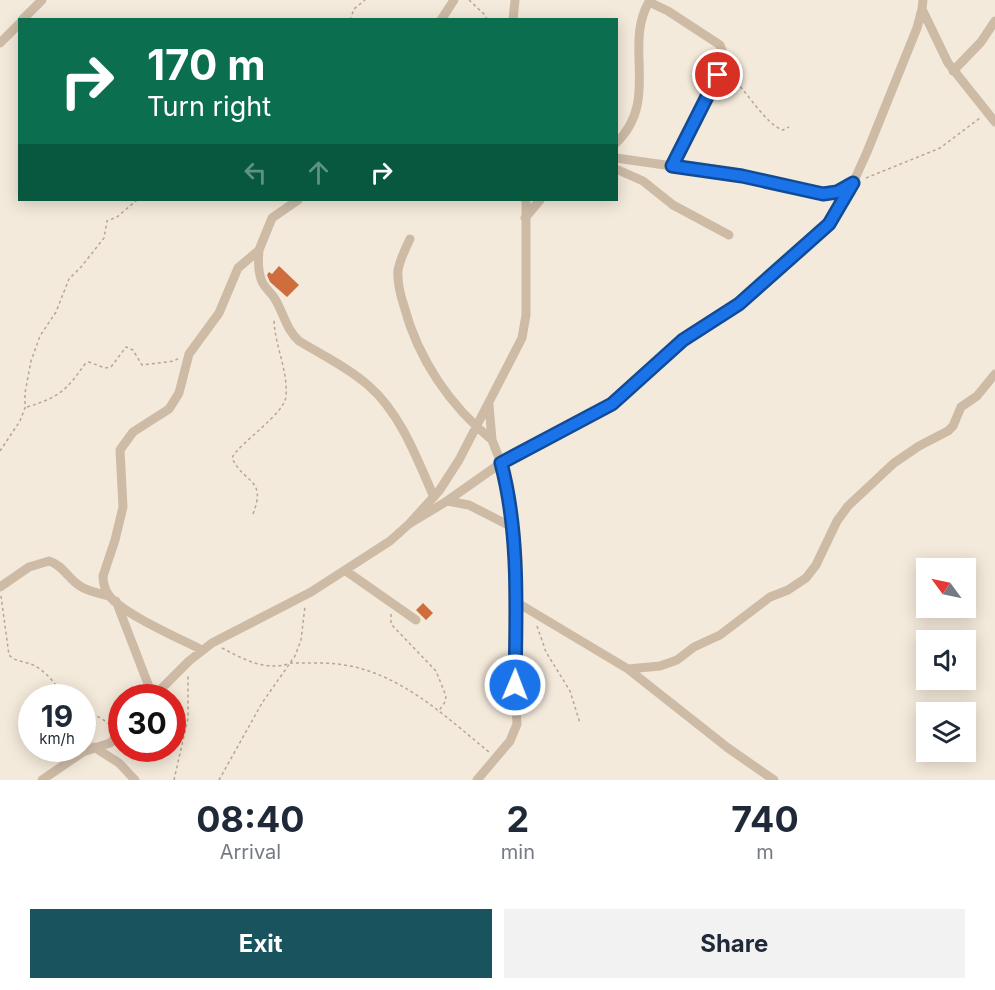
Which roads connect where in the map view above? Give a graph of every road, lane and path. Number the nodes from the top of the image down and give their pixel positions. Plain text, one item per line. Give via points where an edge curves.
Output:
1 (42, 0) edge
2 (365, 0) edge
3 (454, 0) edge
4 (469, 0) edge
5 (516, 0) edge
6 (650, 1) edge
7 (923, 5) edge
8 (24, 18) edge
9 (351, 18) edge
10 (442, 18) edge
11 (486, 18) edge
12 (513, 18) edge
13 (995, 21) edge
14 (18, 24) edge
15 (0, 43) edge
16 (722, 66) junction
17 (953, 71) junction
18 (989, 114) junction
19 (995, 122) edge
20 (789, 127) dead end
21 (618, 141) edge
22 (618, 158) edge
23 (672, 166) junction
24 (618, 169) edge
25 (853, 183) junction
26 (136, 201) edge
27 (297, 201) edge
28 (526, 201) edge
29 (539, 201) edge
30 (525, 218) junction
31 (729, 235) dead end
32 (410, 239) dead end
33 (259, 250) junction
34 (280, 310) junction
35 (180, 358) dead end
36 (995, 374) edge
37 (489, 400) junction
38 (25, 408) junction
39 (476, 427) junction
40 (492, 440) junction
41 (0, 451) edge
42 (501, 463) junction
43 (434, 497) junction
44 (447, 501) junction
45 (253, 514) dead end
46 (409, 524) junction
47 (512, 527) junction
48 (346, 571) junction
49 (0, 588) edge
50 (311, 592) junction
51 (112, 598) junction
52 (516, 602) junction
53 (394, 604) junction
54 (533, 613) junction
55 (416, 620) dead end
56 (212, 643) junction
57 (202, 650) junction
58 (189, 661) junction
59 (291, 663) junction
60 (628, 669) junction
61 (55, 684) edge
62 (147, 684) edge
63 (165, 684) edge
64 (438, 712) junction
65 (580, 723) dead end
66 (96, 748) edge
67 (497, 759) junction
68 (68, 762) edge
69 (42, 780) edge
70 (135, 780) edge
71 (174, 780) edge
72 (219, 780) edge
73 (477, 780) edge
74 (774, 780) edge

1 - 8 street
2 - 9 path via 354,9
3 - 10 street
4 - 11 path
5 - 12 street
6 - 16 street via 720,45
6 - 21 street via 638,34 641,75 637,102 627,132
7 - 17 street
7 - 25 street
13 - 17 street
14 - 15 street
16 - 20 path via 774,126 783,130
16 - 23 street
17 - 18 street
18 - 19 street
18 - 25 path via 940,148
22 - 23 street
23 - 25 street via 823,194
24 - 31 street
25 - 42 street via 829,224 739,304 683,340 612,404
26 - 38 path via 106,222 101,243 69,279 36,346
27 - 33 street via 272,218
28 - 30 street
29 - 30 street
30 - 37 street via 525,328
32 - 39 street via 399,268 398,285 410,329 430,372
33 - 34 street via 261,280
33 - 51 street via 238,268 219,313 194,346 174,404 165,414 133,432 120,450 123,507 103,576
34 - 43 street via 295,337 369,386 391,409
34 - 45 path via 274,321 286,399 232,458 258,490
35 - 38 path via 145,366 126,347 111,367 89,362 66,390
36 - 60 street via 977,396 961,407 948,431 894,463 848,506 806,578 770,597 720,635 677,660
37 - 39 street
37 - 40 street
38 - 41 path
39 - 40 street
39 - 43 street
40 - 42 street
42 - 44 street
42 - 47 street
43 - 46 street
44 - 46 street
44 - 47 street via 469,505
46 - 48 street via 390,542
47 - 52 street
48 - 50 street
48 - 53 street
49 - 51 street via 29,567 49,561 80,586
49 - 61 path via 9,655 35,665
50 - 56 street
50 - 59 path via 299,647
51 - 57 street via 132,614
51 - 62 street
52 - 54 street
52 - 67 street via 517,724
53 - 55 street
53 - 64 path via 391,624 436,670 446,696
54 - 60 street
54 - 65 path via 543,645 570,692
56 - 57 street
56 - 59 path via 248,662 283,666
57 - 58 street
58 - 63 street
58 - 71 path via 188,718
59 - 64 path via 348,665 375,673 417,694
59 - 72 path via 265,698
60 - 74 street
64 - 67 path
66 - 70 street via 119,763
67 - 73 street
68 - 69 street

